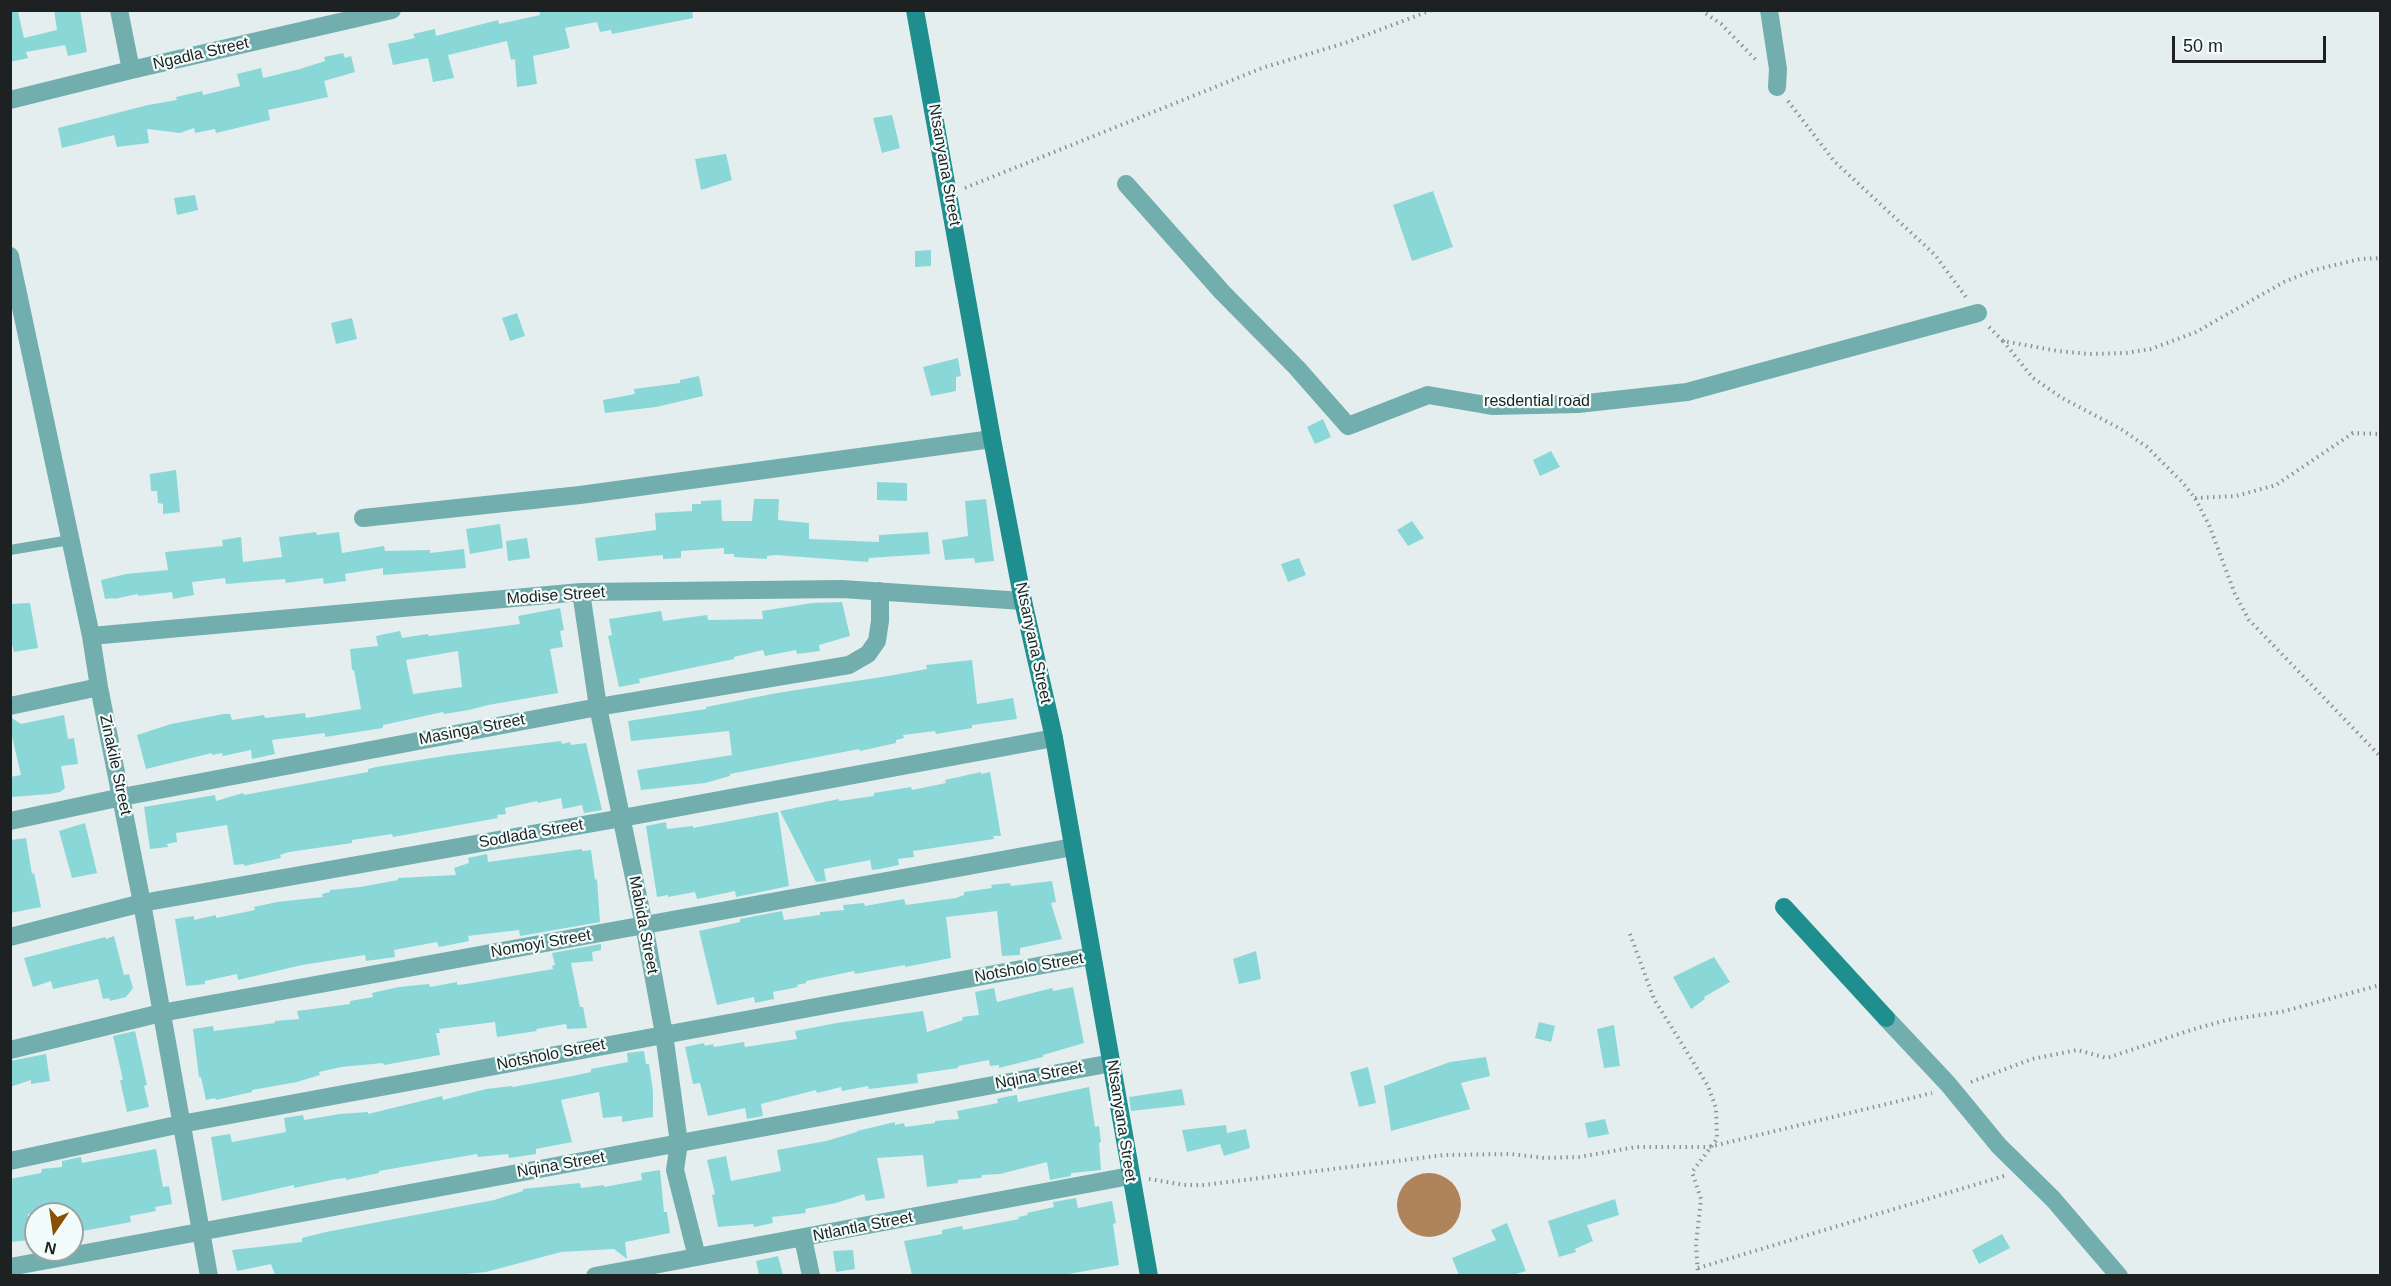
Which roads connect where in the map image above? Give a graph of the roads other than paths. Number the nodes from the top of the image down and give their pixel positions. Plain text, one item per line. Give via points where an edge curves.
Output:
1 (119, 10) edge
2 (392, 10) edge
3 (915, 10) edge
4 (1769, 10) edge
5 (131, 70) junction
6 (1777, 87) road end
7 (10, 100) edge
8 (1126, 184) dead end
9 (10, 256) edge
10 (1978, 313) road end
11 (992, 439) junction
12 (363, 518) dead end
13 (70, 540) junction
14 (10, 550) edge
15 (880, 591) junction
16 (581, 592) junction
17 (1023, 601) junction
18 (91, 636) junction
19 (99, 687) junction
20 (10, 706) edge
21 (598, 706) junction
22 (1054, 738) junction
23 (122, 797) junction
24 (621, 818) junction
25 (10, 821) edge
26 (1073, 847) junction
27 (142, 903) junction
28 (1784, 907) dead end
29 (644, 925) junction
30 (10, 937) edge
31 (1092, 956) junction
32 (161, 1013) junction
33 (664, 1034) junction
34 (10, 1050) edge
35 (1112, 1063) junction
36 (181, 1124) junction
37 (679, 1143) junction
38 (10, 1161) edge
39 (1130, 1176) junction
40 (200, 1231) junction
41 (803, 1238) junction
42 (697, 1257) junction
43 (10, 1267) edge
44 (209, 1275) edge
45 (595, 1275) edge
46 (811, 1275) edge
47 (1149, 1275) edge
48 (2119, 1275) edge

1 - 5 street
2 - 5 street, Ngadla Street
3 - 11 street, Ntsanyana Street
4 - 6 street
5 - 7 street, Ngadla Street
8 - 10 street, resdential road via 1348,426 1428,394 1492,406 1578,404 1687,392
9 - 13 street, Zinakile Street
11 - 12 street via 580,495
11 - 17 street, Ntsanyana Street
13 - 14 lane
13 - 18 street, Zinakile Street
15 - 16 street, Modise Street
15 - 17 street, Modise Street
15 - 21 street, Masinga Street via 877,640 868,654 849,665
16 - 18 street, Modise Street
16 - 21 street, Mabida Street
17 - 22 street, Ntsanyana Street
18 - 19 street, Zinakile Street
19 - 20 street
19 - 23 street, Zinakile Street
21 - 23 street, Masinga Street
21 - 24 street, Mabida Street
22 - 24 street, Sodlada Street
22 - 26 street, Ntsanyana Street
23 - 25 street, Masinga Street
23 - 27 street, Zinakile Street
24 - 27 street, Sodlada Street
24 - 29 street, Mabida Street
26 - 29 street, Nomoyi Street
26 - 31 street, Ntsanyana Street
27 - 30 street, Sodlada Street
27 - 32 street, Zinakile Street
28 - 48 street via 1952,1088 1999,1146 2054,1199
29 - 32 street, Nomoyi Street
29 - 33 street, Mabida Street
31 - 33 street, Notsholo Street
31 - 35 street, Ntsanyana Street
32 - 34 street, Nomoyi Street
32 - 36 street, Zinakile Street
33 - 36 street, Notsholo Street
33 - 37 street, Mabida Street
35 - 37 street, Nqina Street
35 - 39 street, Ntsanyana Street
36 - 38 street, Notsholo Street
36 - 40 street, Zinakile Street
37 - 40 street, Nqina Street
37 - 42 street, Mabida Street via 675,1170
39 - 41 street, Ntlantla Street
39 - 47 street, Ntsanyana Street
40 - 43 street, Nqina Street
40 - 44 street, Zinakile Street
41 - 42 street, Ntlantla Street
41 - 46 street
42 - 45 street, Ntlantla Street

